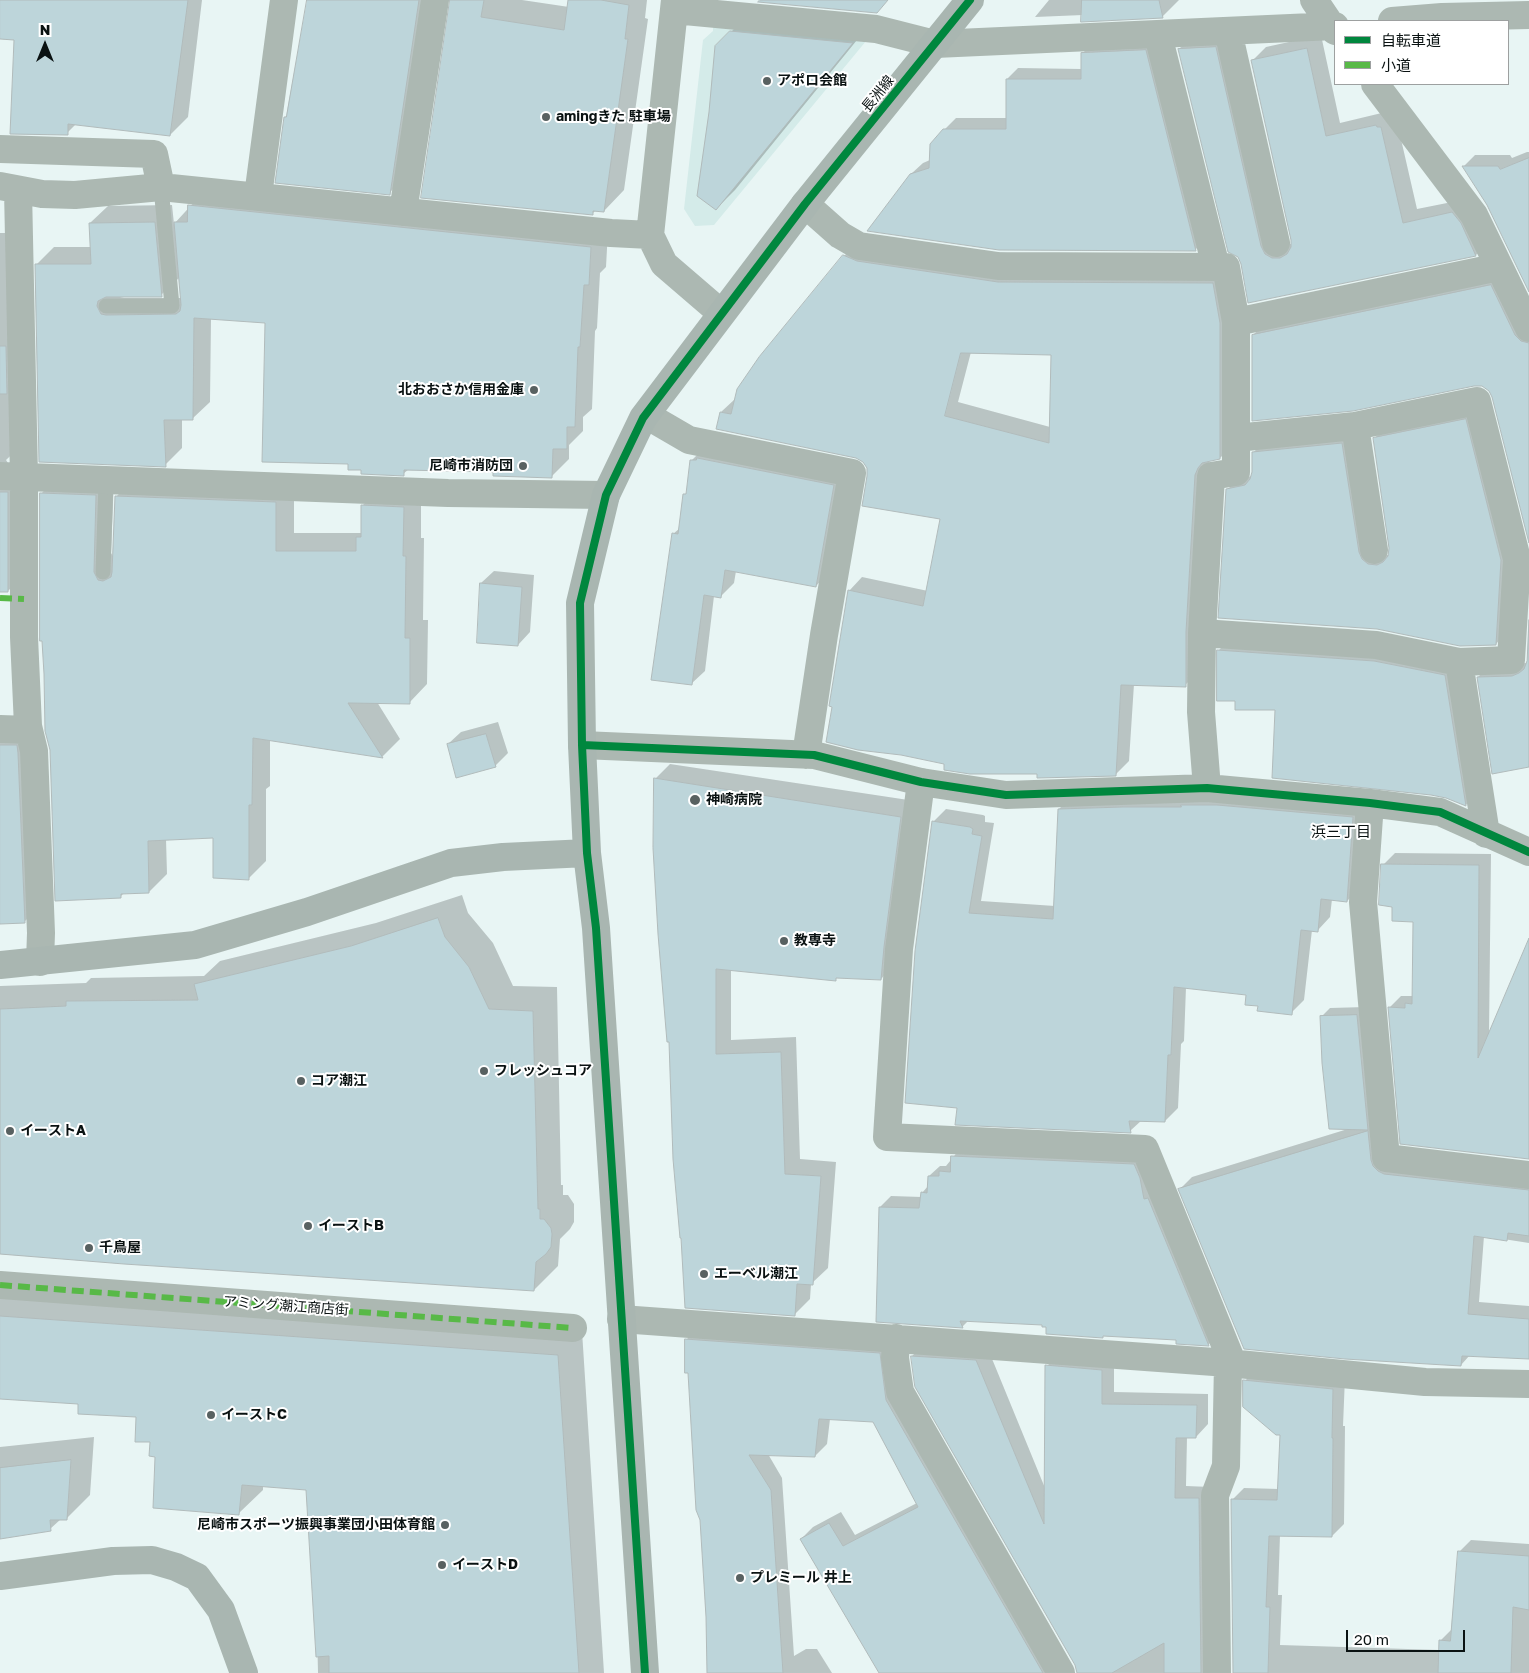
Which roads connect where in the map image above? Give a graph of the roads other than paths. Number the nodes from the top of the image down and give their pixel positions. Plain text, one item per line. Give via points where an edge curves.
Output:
1 (284, 0) edge
2 (435, 0) edge
3 (970, 0) edge
4 (1314, 0) edge
5 (674, 5) edge
6 (1441, 8) edge
7 (1529, 15) edge
8 (1396, 20) edge
9 (1334, 28) edge
10 (1228, 31) junction
11 (1158, 34) junction
12 (935, 44) junction
13 (1376, 85) edge
14 (0, 149) edge
15 (161, 187) junction
16 (9, 188) edge
17 (258, 196) junction
18 (805, 204) junction
19 (403, 212) junction
20 (650, 235) junction
21 (1276, 242) dead end
22 (1216, 267) junction
23 (1500, 267) junction
24 (106, 306) dead end
25 (721, 313) junction
26 (1236, 322) junction
27 (1529, 328) edge
28 (646, 415) junction
29 (1355, 426) junction
30 (1236, 438) junction
31 (12, 477) edge
32 (106, 481) junction
33 (606, 495) junction
34 (1374, 550) dead end
35 (103, 572) dead end
36 (1202, 634) junction
37 (1459, 662) junction
38 (0, 729) edge
39 (29, 730) junction
40 (582, 745) junction
41 (806, 755) junction
42 (921, 782) junction
43 (1207, 788) junction
44 (1370, 803) junction
45 (1486, 834) junction
46 (1529, 852) edge
47 (587, 853) junction
48 (40, 962) junction
49 (0, 965) edge
50 (1529, 1175) edge
51 (0, 1285) edge
52 (621, 1319) junction
53 (572, 1328) dead end
54 (896, 1338) junction
55 (1230, 1364) junction
56 (1529, 1384) edge
57 (0, 1576) edge
58 (244, 1673) edge
59 (645, 1673) edge
60 (1061, 1673) edge
61 (1217, 1673) edge

1 - 17 street
2 - 19 street
3 - 12 street, 長洲線
4 - 9 street
5 - 12 street via 876,29
5 - 20 street
6 - 7 street
6 - 8 street
9 - 10 street
10 - 11 street
10 - 21 street
11 - 12 street
11 - 22 street
12 - 18 street, 長洲線
13 - 23 street via 1474,215
14 - 15 street via 154,154
15 - 16 street via 75,195
15 - 17 street
15 - 24 lane via 172,306
16 - 31 street
17 - 19 street
18 - 22 street via 840,235 859,246 998,266
18 - 25 street, 長洲線
19 - 20 street
20 - 25 street via 664,264
22 - 26 street via 1226,267
23 - 26 street
23 - 27 street
25 - 28 street, 長洲線
26 - 30 street
28 - 33 street, 長洲線
28 - 41 street via 689,440 852,473
29 - 30 street
29 - 34 street
29 - 37 street via 1477,401 1517,559 1511,660
30 - 36 street via 1236,472 1212,476
31 - 32 street
31 - 39 street
32 - 33 street
32 - 35 lane
33 - 40 street, 長洲線 via 580,603
36 - 37 street via 1376,645
36 - 43 street via 1201,712
37 - 45 street
38 - 39 street
39 - 48 street via 34,751
40 - 41 street
40 - 47 street, 長洲線
41 - 42 street
42 - 43 street via 1006,795
42 - 55 street via 898,949 887,1137 1145,1149
43 - 44 street
44 - 45 street via 1440,812
44 - 50 street via 1362,902 1386,1158
45 - 46 street
47 - 48 street via 451,863 307,912 195,945
47 - 52 street, 長洲線 via 597,938
48 - 49 street
51 - 53 street, アミング潮江商店街
52 - 54 street
52 - 59 street, 長洲線
54 - 55 street
54 - 60 street via 900,1392
55 - 56 street via 1425,1382
55 - 61 street via 1226,1466 1215,1495
57 - 58 street via 113,1561 152,1560 176,1567 196,1577 221,1610

